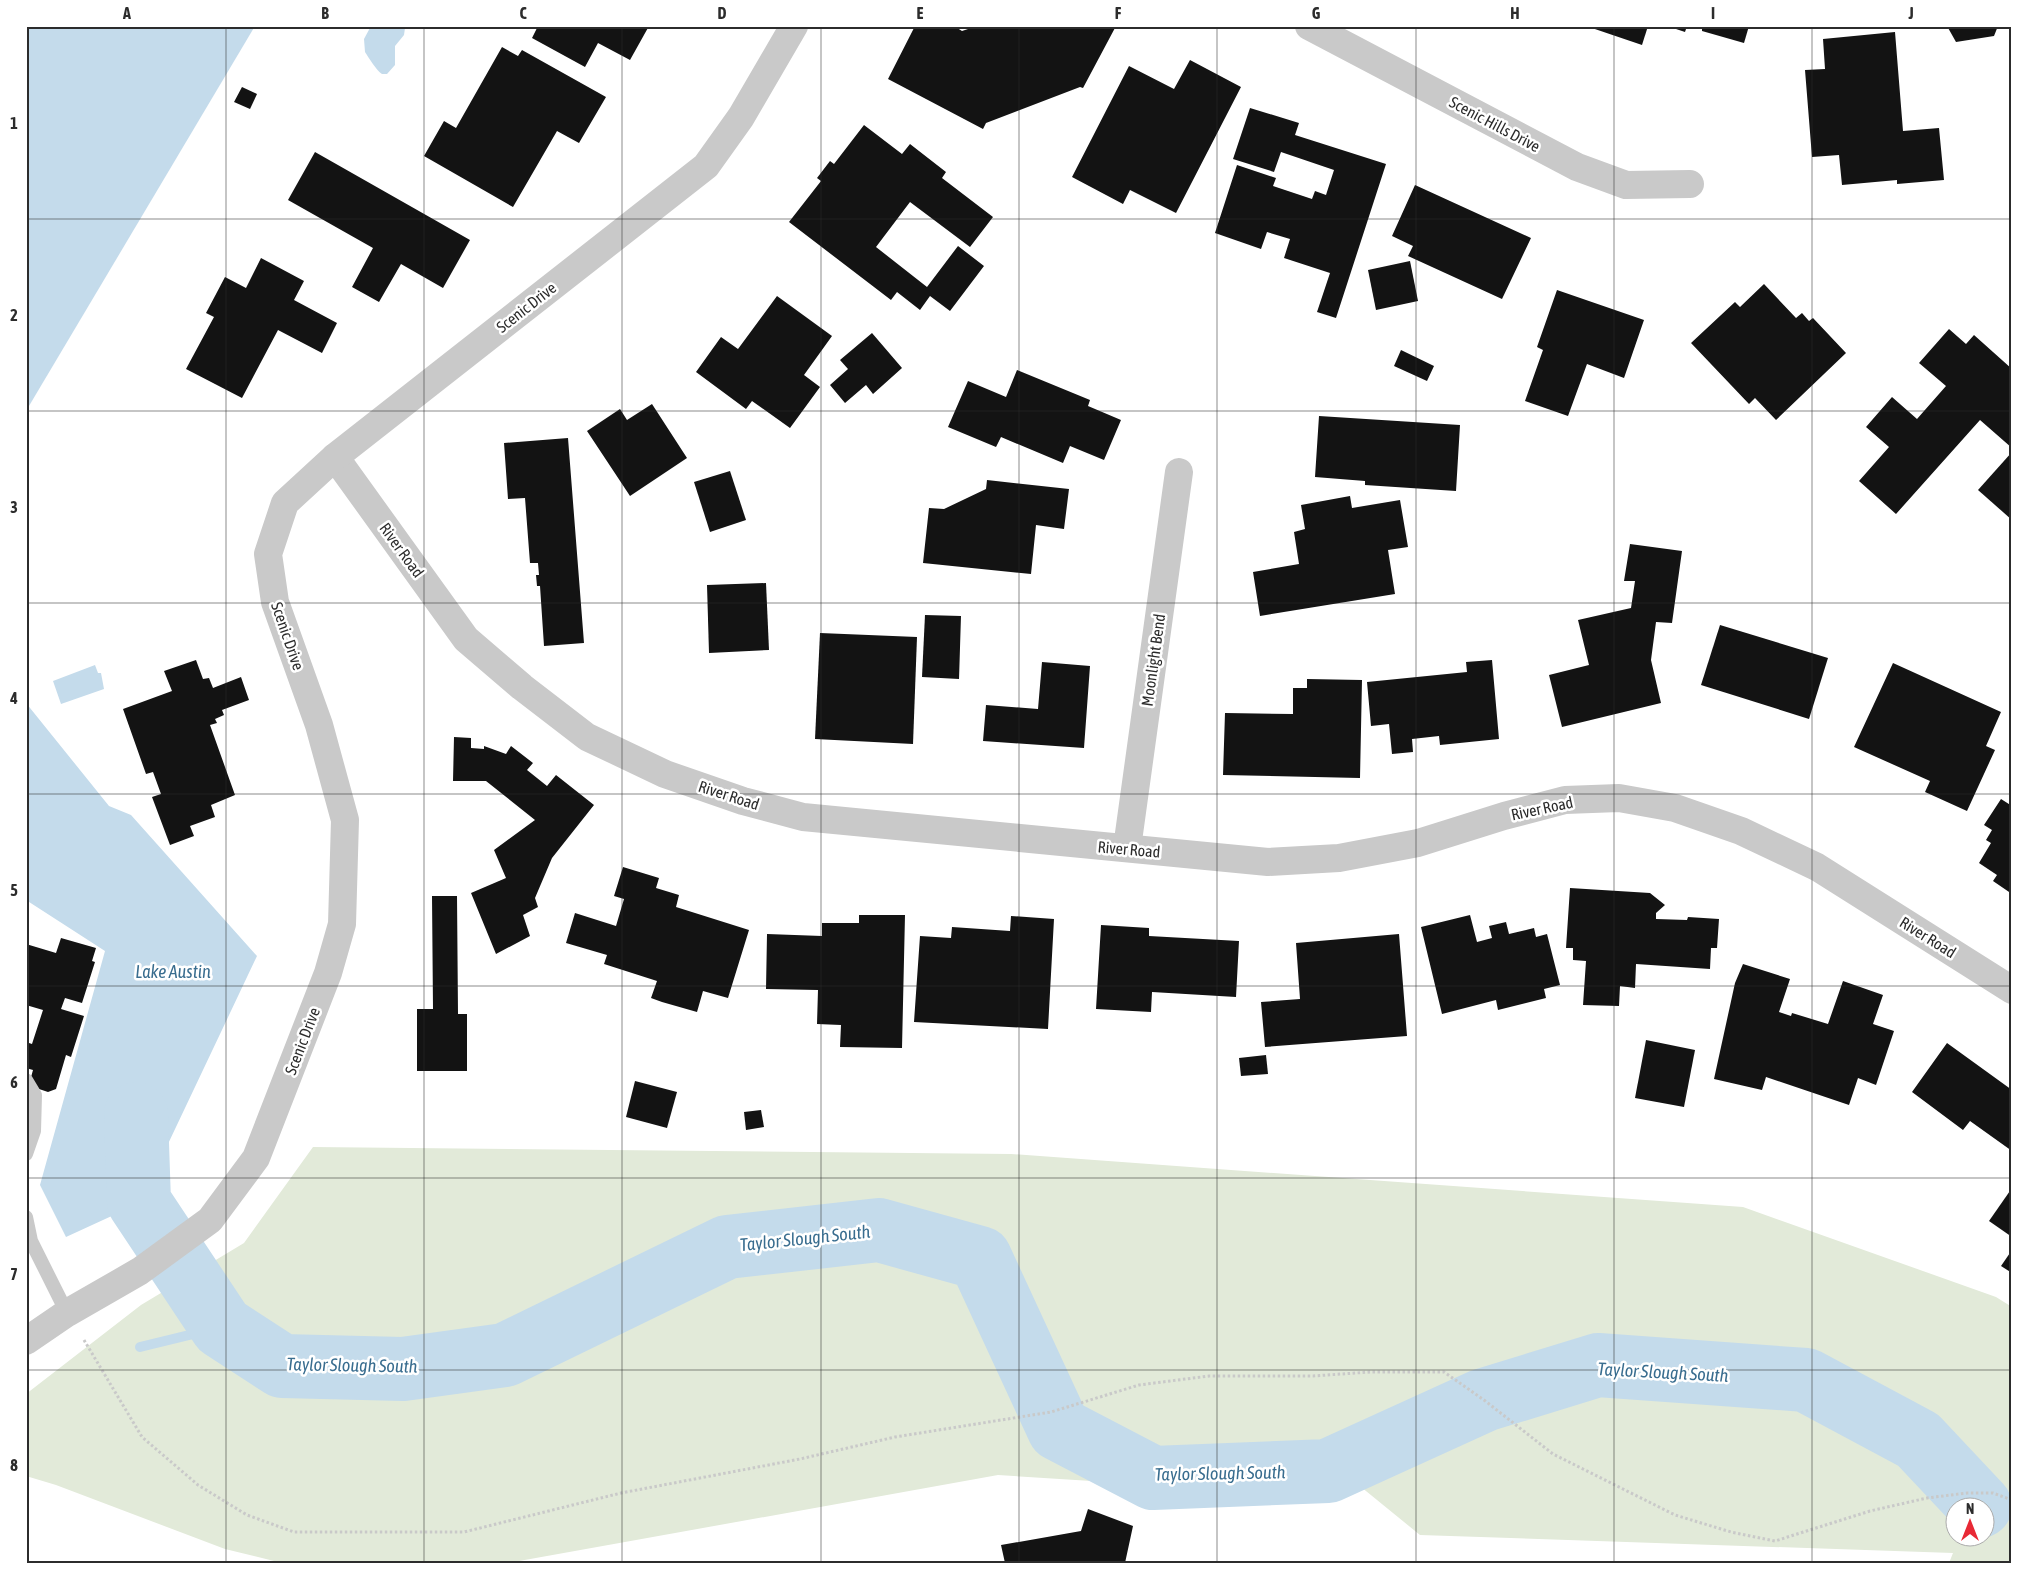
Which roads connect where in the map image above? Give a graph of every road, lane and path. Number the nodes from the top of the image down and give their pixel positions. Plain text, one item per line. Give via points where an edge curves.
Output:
1 (794, 26) edge
2 (1309, 26) edge
3 (1690, 184) dead end
4 (335, 457) junction
5 (1178, 472) dead end
6 (1127, 848) junction
7 (2012, 990) edge
8 (26, 1080) edge
9 (26, 1154) edge
10 (26, 1217) edge
11 (67, 1313) junction
12 (26, 1341) edge
13 (2012, 1500) edge

1 - 4 street, Scenic Drive via 741,117 706,166
2 - 3 street, Scenic Hills Drive via 1577,167 1626,185
4 - 6 street, River Road via 466,639 587,737 665,774 803,818
4 - 11 street, Scenic Drive via 285,503 268,554 275,602 319,725 344,820 342,924 328,973 256,1158 210,1220 140,1271
5 - 6 street, Moonlight Bend
6 - 7 street, River Road via 1268,862 1339,858 1418,843 1565,800 1619,798 1675,808 1741,831 1817,867
8 - 9 lane via 35,1095 34,1131
10 - 11 lane via 31,1241
11 - 12 street, Scenic Drive
11 - 13 path via 142,1437 198,1484 247,1515 294,1532 464,1532 621,1493 896,1437 1051,1412 1139,1385 1209,1376 1314,1376 1370,1372 1444,1372 1553,1454 1675,1515 1775,1541 1870,1511 1927,1498 1993,1493

